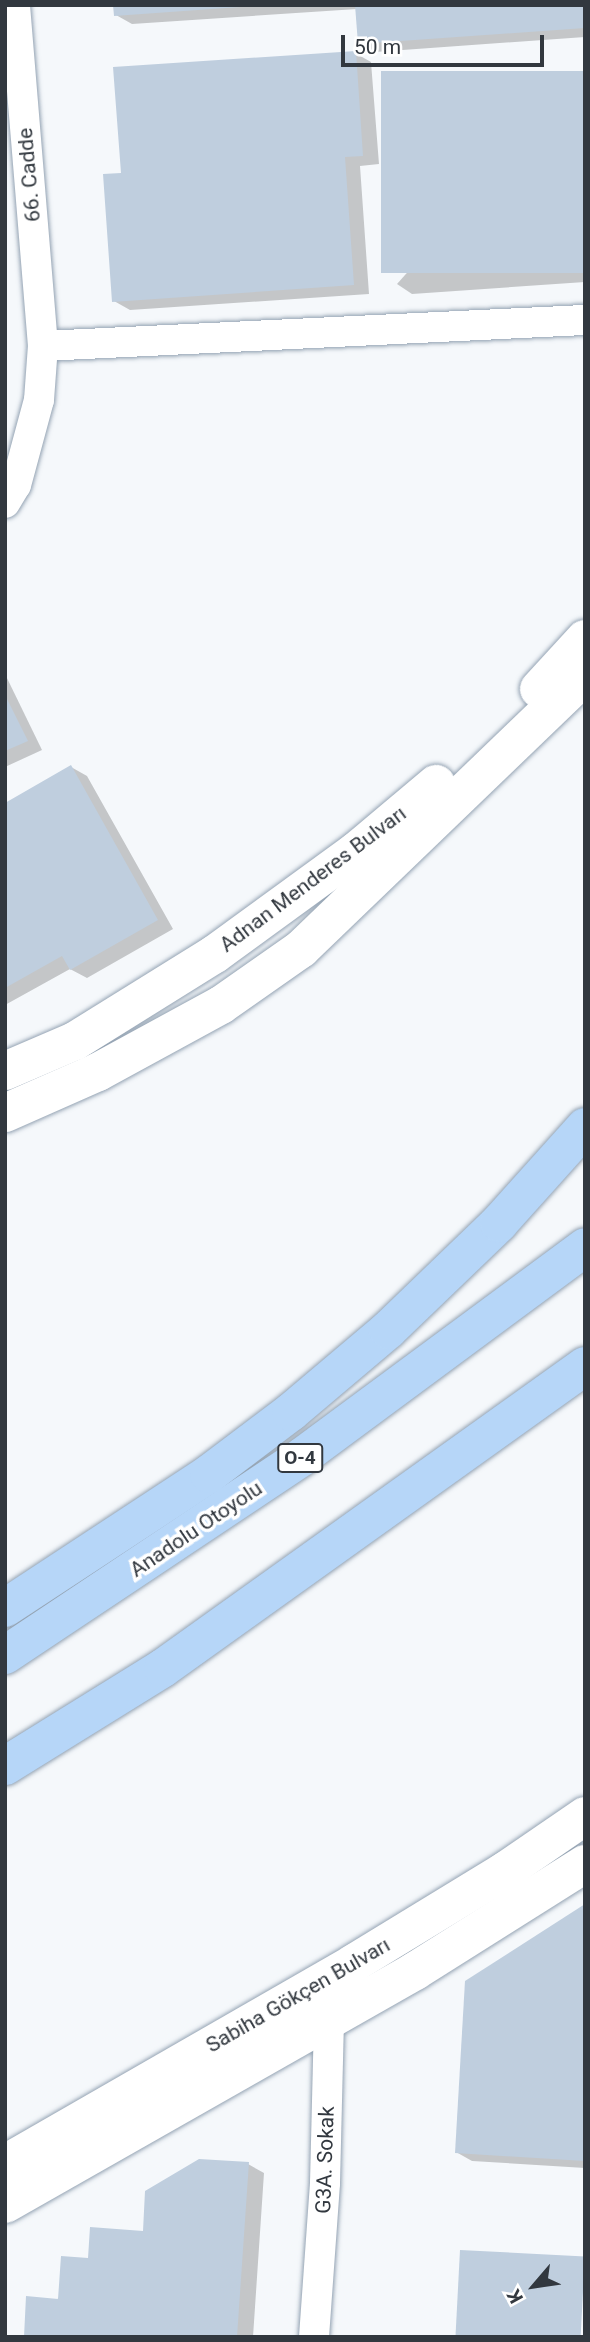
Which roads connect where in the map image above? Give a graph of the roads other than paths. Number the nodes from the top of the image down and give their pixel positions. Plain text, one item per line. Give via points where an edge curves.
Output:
1 (15, 5) edge
2 (585, 320) edge
3 (43, 346) junction
4 (5, 503) edge
5 (585, 639) edge
6 (585, 676) edge
7 (5, 1071) edge
8 (5, 1113) edge
9 (585, 1127) edge
10 (585, 1247) edge
11 (585, 1366) edge
12 (5, 1608) edge
13 (5, 1655) edge
14 (5, 1766) edge
15 (585, 1816) edge
16 (585, 1864) edge
17 (311, 1988) junction
18 (329, 2021) junction
19 (5, 2164) edge
20 (5, 2204) edge
21 (314, 2337) edge

1 - 3 street, 66. Cadde
2 - 3 street
3 - 4 street, 66. Cadde via 39,400 16,485
5 - 7 street, Adnan Menderes Bulvarı via 510,721 355,852 191,968 75,1041
6 - 8 street via 301,948 208,1011 98,1072
9 - 12 highway via 499,1223 388,1330 301,1404 209,1474
10 - 13 highway, Anadolu Otoyolu / O-4 via 303,1456
11 - 14 highway via 163,1668
15 - 17 street, Sabiha Gökçen Bulvarı via 505,1871
16 - 18 street, Sabiha Gökçen Bulvarı
17 - 18 street
17 - 19 street, Sabiha Gökçen Bulvarı
18 - 20 street, Sabiha Gökçen Bulvarı
18 - 21 street, G3A. Sokak via 325,2183

